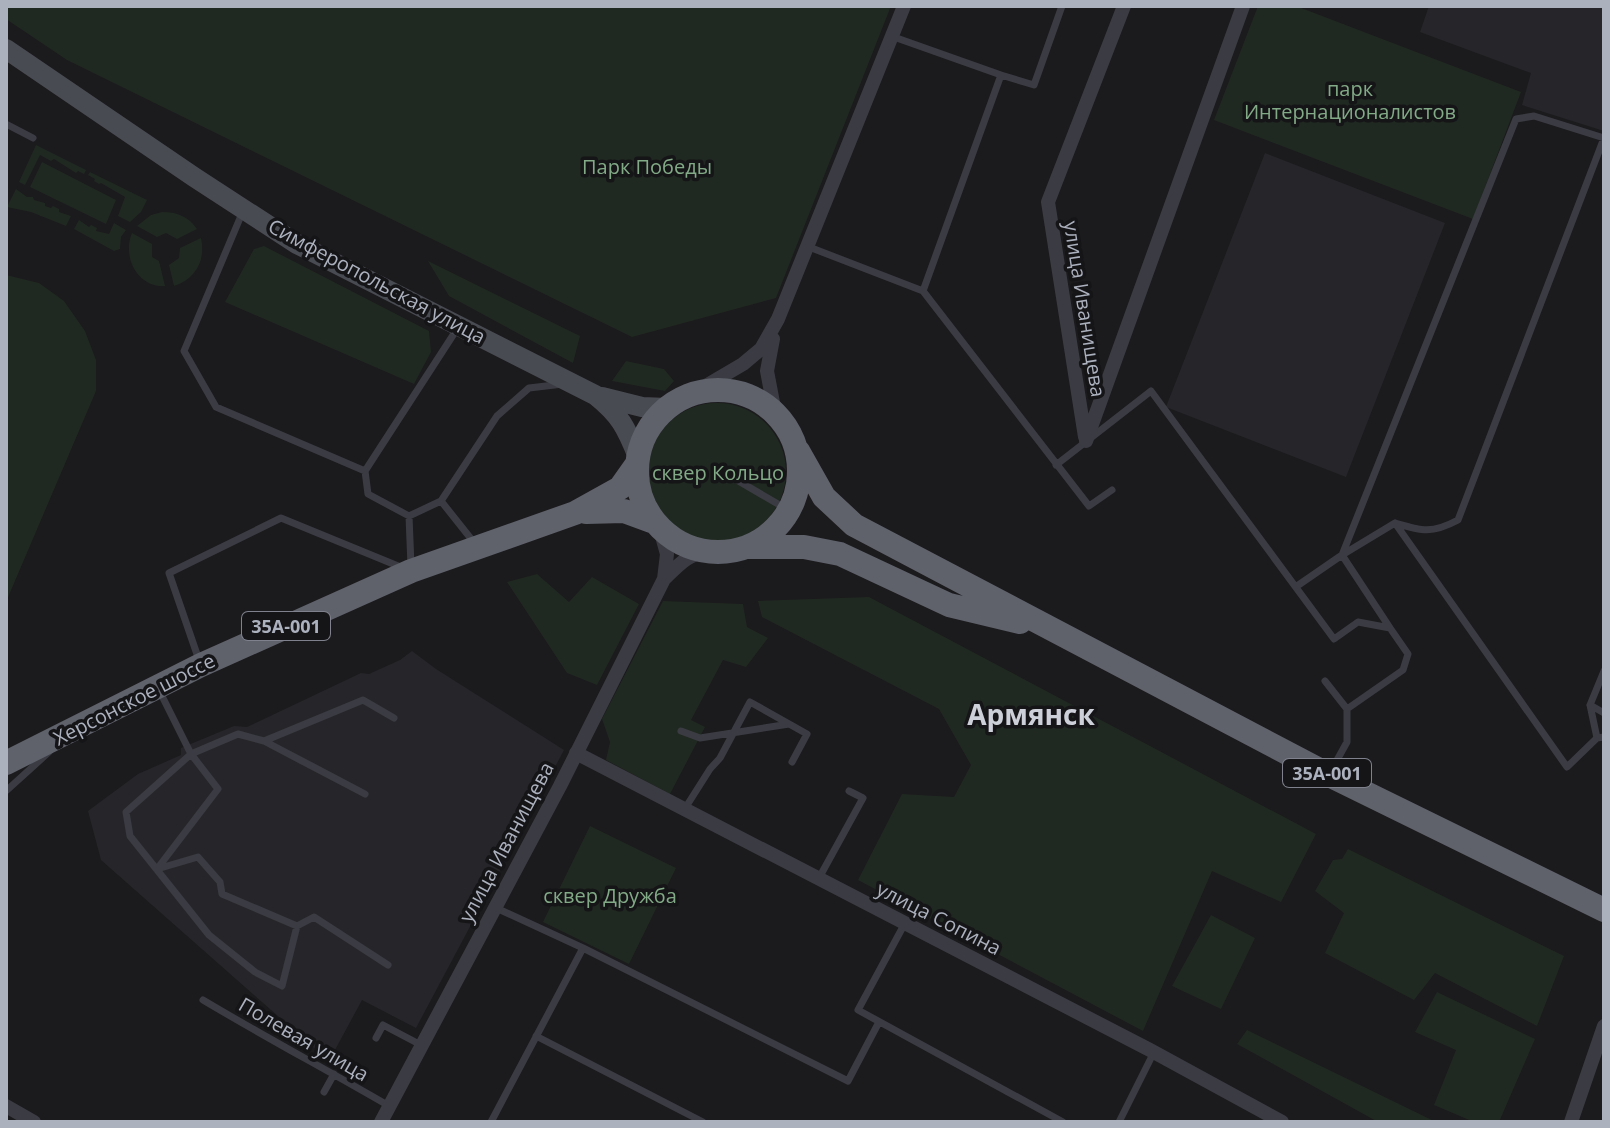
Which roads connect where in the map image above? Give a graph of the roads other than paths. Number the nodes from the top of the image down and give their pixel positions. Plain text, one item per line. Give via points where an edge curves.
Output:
1 (904, 6) edge
2 (1062, 6) edge
3 (1124, 6) edge
4 (1243, 6) edge
5 (891, 36) junction
6 (6, 49) edge
7 (1001, 75) junction
8 (6, 124) edge
9 (33, 138) dead end
10 (1604, 138) edge
11 (243, 209) junction
12 (809, 247) junction
13 (923, 291) junction
14 (778, 319) junction
15 (459, 326) junction
16 (573, 382) junction
17 (692, 394) junction
18 (595, 395) junction
19 (667, 408) junction
20 (775, 413) junction
21 (1086, 441) junction
22 (798, 451) junction
23 (638, 460) junction
24 (1056, 465) junction
25 (365, 471) junction
26 (723, 472) dead end
27 (1112, 490) dead end
28 (441, 501) junction
29 (790, 511) junction
30 (575, 513) junction
31 (409, 516) junction
32 (1395, 523) junction
33 (657, 525) junction
34 (479, 547) junction
35 (749, 547) junction
36 (706, 552) junction
37 (1342, 555) junction
38 (411, 571) junction
39 (664, 579) junction
40 (1297, 586) junction
41 (1390, 628) junction
42 (1052, 630) junction
43 (201, 665) junction
44 (1604, 671) edge
45 (1325, 681) dead end
46 (157, 687) junction
47 (1590, 705) junction
48 (1347, 709) junction
49 (1604, 713) edge
50 (394, 718) dead end
51 (789, 724) junction
52 (73, 730) junction
53 (681, 731) dead end
54 (734, 732) junction
55 (1601, 737) edge
56 (264, 741) junction
57 (576, 753) junction
58 (191, 754) junction
59 (792, 762) dead end
60 (6, 763) edge
61 (1329, 775) junction
62 (6, 791) edge
63 (849, 791) dead end
64 (365, 794) dead end
65 (684, 810) junction
66 (157, 869) junction
67 (819, 878) junction
68 (494, 907) junction
69 (1604, 910) edge
70 (905, 923) junction
71 (297, 926) junction
72 (583, 948) junction
73 (388, 965) dead end
74 (203, 1000) dead end
75 (879, 1022) junction
76 (1604, 1026) edge
77 (536, 1036) junction
78 (376, 1038) dead end
79 (421, 1045) junction
80 (1154, 1052) junction
81 (334, 1074) junction
82 (324, 1092) dead end
83 (6, 1106) edge
84 (389, 1106) junction
85 (34, 1122) edge
86 (381, 1122) edge
87 (491, 1122) edge
88 (703, 1122) edge
89 (1063, 1122) edge
90 (1119, 1122) edge
91 (1282, 1122) edge
92 (1571, 1122) edge

1 - 5 street
2 - 7 lane via 1034,85
3 - 21 street, улица Иванищева via 1048,202
4 - 21 street
5 - 7 lane
5 - 12 street
6 - 11 main road, Симферопольская улица
7 - 13 lane
8 - 9 lane
10 - 32 lane via 1458,520 1425,532
10 - 37 lane via 1534,116 1516,119
11 - 15 main road, Симферопольская улица via 297,244
11 - 25 lane via 184,351 216,407
12 - 13 lane
12 - 14 street
13 - 24 lane
14 - 17 street via 761,349
14 - 20 street via 767,371
15 - 16 main road, Симферопольская улица
15 - 25 lane
16 - 18 main road, Симферопольская улица
16 - 28 lane via 529,388 497,416
17 - 19 highway, 35А-001
17 - 20 highway, 35А-001 via 736,392
18 - 19 main road, Симферопольская улица
18 - 23 main road, Симферопольская улица via 625,425
19 - 23 highway, 35А-001 via 644,438
20 - 22 highway, 35А-001
21 - 24 lane
21 - 40 lane via 1151,391
22 - 29 highway via 800,472
22 - 42 highway, 35А-001 via 824,497 854,525
23 - 30 highway, Херсонское шоссе / 35А-001 via 620,488
23 - 33 highway via 640,495
24 - 27 lane via 1089,506
25 - 31 lane via 368,494
26 - 29 lane
28 - 31 lane
28 - 34 lane
29 - 35 highway
30 - 33 highway, Херсонское шоссе / 35А-001 via 624,511
30 - 34 highway, Херсонское шоссе / 35А-001
31 - 38 lane
32 - 37 lane
32 - 55 lane via 1567,767
33 - 36 highway, 35А-001 via 689,548
33 - 39 street, улица Иванищева via 667,554
34 - 38 highway, Херсонское шоссе / 35А-001
35 - 36 highway, 35А-001
35 - 42 highway, 35А-001 via 804,547 840,554 949,605
36 - 39 street, улица Иванищева via 694,553
37 - 40 lane
37 - 41 lane
38 - 43 highway, Херсонское шоссе / 35А-001
38 - 43 lane via 281,518 169,573
39 - 57 street, улица Иванищева
40 - 41 lane via 1334,639 1358,622
41 - 48 lane via 1408,654 1403,670
42 - 61 highway, 35А-001
43 - 46 highway, Херсонское шоссе / 35А-001
44 - 47 lane
45 - 48 lane
46 - 52 highway, Херсонское шоссе / 35А-001
46 - 58 lane
47 - 49 lane
47 - 55 lane
48 - 61 lane via 1347,742
50 - 56 lane via 363,700
51 - 54 lane
51 - 54 lane via 750,702
51 - 59 lane via 807,734
52 - 60 highway, Херсонское шоссе / 35А-001
52 - 62 lane
53 - 54 lane via 700,738
54 - 65 lane
56 - 58 lane via 238,734
56 - 64 lane
57 - 65 street, улица Сопина
57 - 68 street, улица Иванищева
58 - 66 lane via 218,789
58 - 66 lane via 126,812 130,836
61 - 69 highway, 35А-001
63 - 67 lane via 863,798
65 - 67 street, улица Сопина
66 - 71 lane via 198,857 220,882 222,894
66 - 71 lane via 209,935 282,986
67 - 70 street, улица Сопина
68 - 72 lane
68 - 79 street, улица Иванищева
70 - 75 lane via 858,1010
70 - 80 street, улица Сопина
71 - 73 lane via 314,917
72 - 75 lane via 848,1081
72 - 77 lane
74 - 81 lane, Полевая улица
75 - 89 lane
76 - 92 street
77 - 87 lane
77 - 88 lane
78 - 79 lane via 383,1025
79 - 84 street, улица Иванищева
80 - 90 lane
80 - 91 street, улица Сопина
81 - 82 lane
81 - 84 lane, Полевая улица
83 - 85 street
84 - 86 street, улица Иванищева

